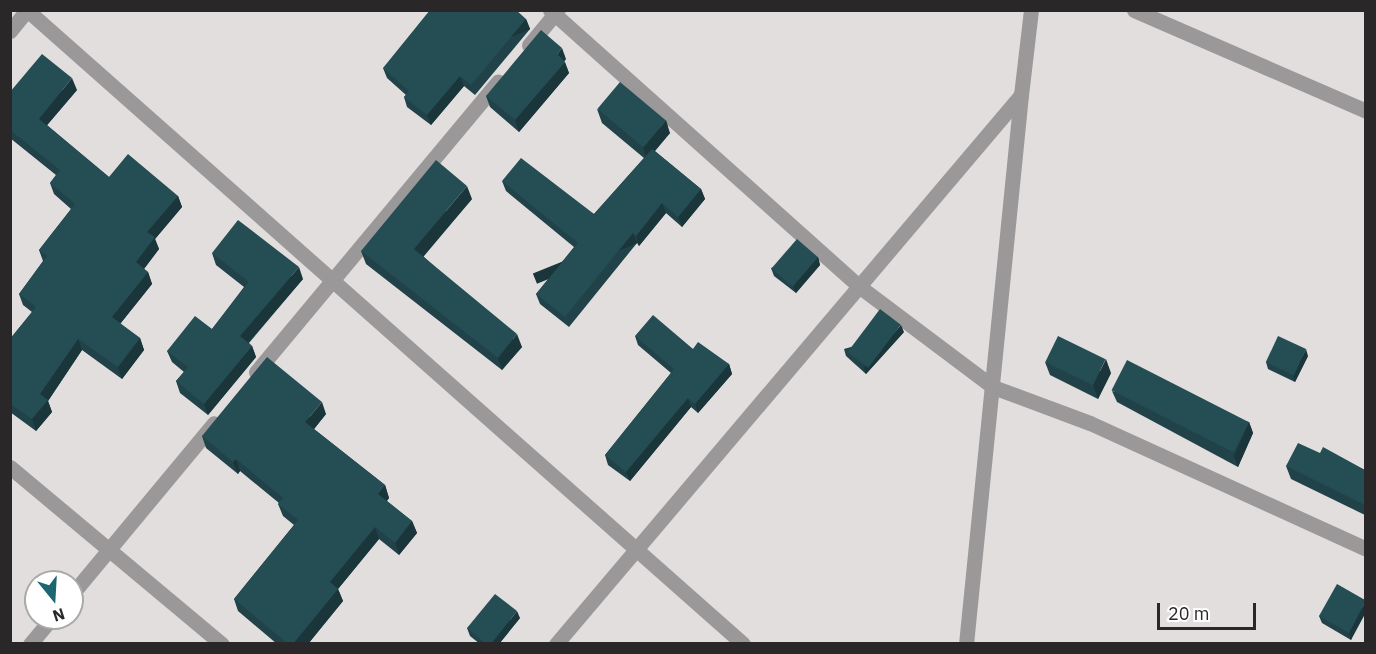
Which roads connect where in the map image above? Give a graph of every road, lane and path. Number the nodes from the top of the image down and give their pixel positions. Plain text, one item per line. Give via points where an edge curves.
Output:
1 (27, 10) edge
2 (1031, 10) edge
3 (1134, 10) edge
4 (554, 12) edge
5 (10, 31) edge
6 (1021, 95) junction
7 (1365, 111) edge
8 (332, 280) junction
9 (860, 286) junction
10 (993, 387) junction
11 (243, 388) edge
12 (228, 406) edge
13 (10, 467) edge
14 (109, 549) junction
15 (1365, 549) edge
16 (635, 550) junction
17 (84, 579) edge
18 (42, 630) edge
19 (30, 644) edge
20 (222, 644) edge
21 (556, 644) edge
22 (743, 644) edge
23 (966, 644) edge

1 - 5 street
1 - 8 street
2 - 6 street
3 - 7 street
4 - 8 street
4 - 9 street
6 - 9 street
6 - 10 street
8 - 11 street
8 - 16 street
9 - 10 street
9 - 16 street
10 - 15 street via 1090,423
10 - 23 street
12 - 14 street
13 - 14 street
14 - 17 street
14 - 20 street
16 - 21 street
16 - 22 street
18 - 19 street

